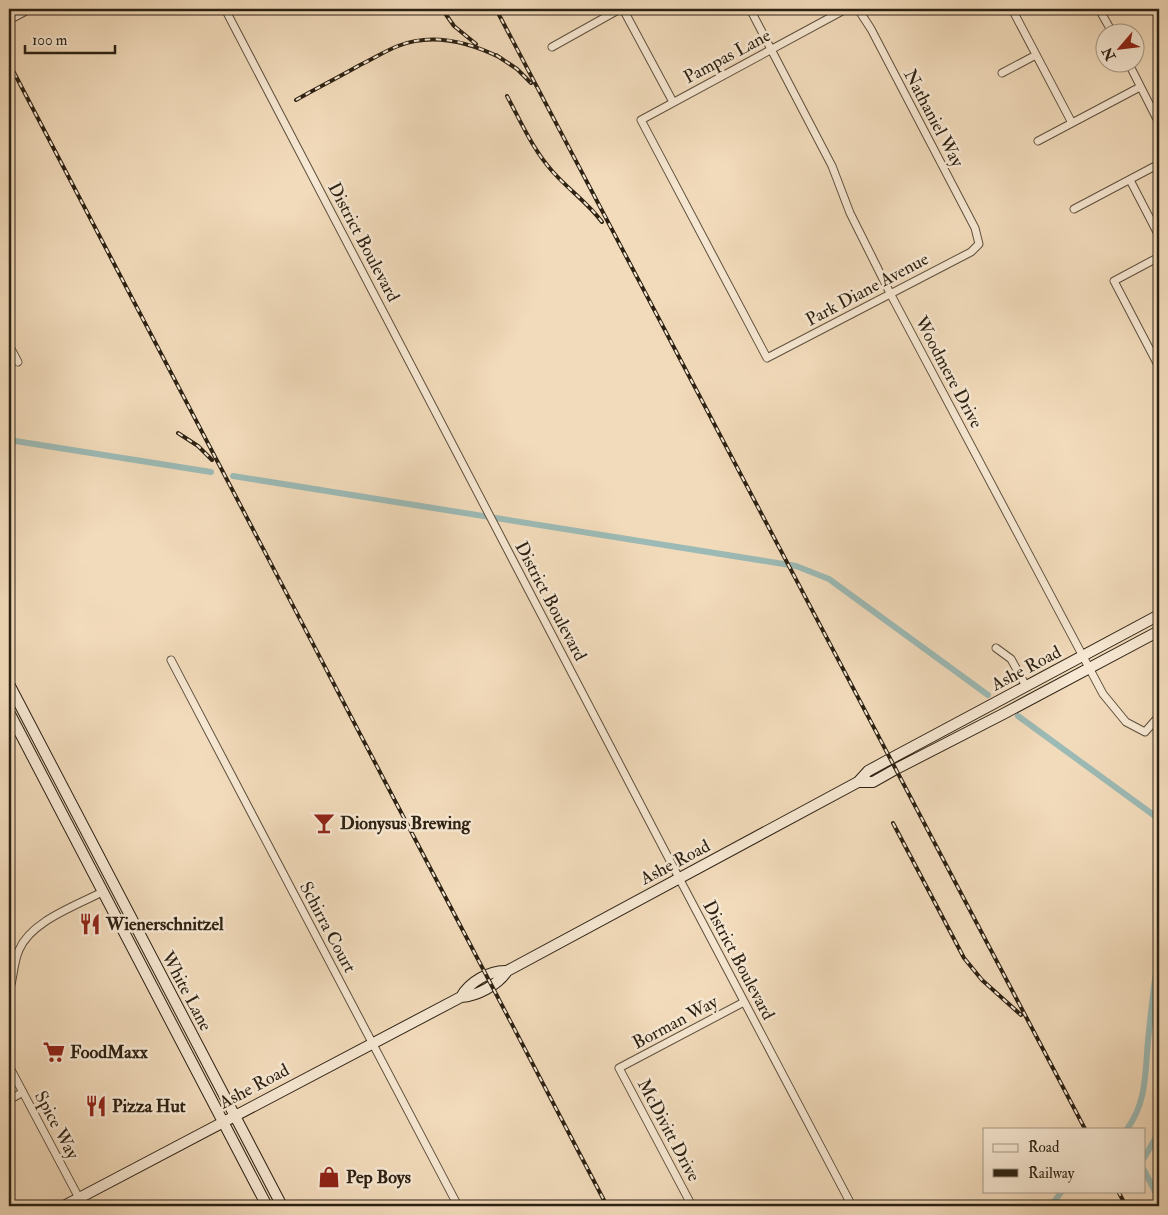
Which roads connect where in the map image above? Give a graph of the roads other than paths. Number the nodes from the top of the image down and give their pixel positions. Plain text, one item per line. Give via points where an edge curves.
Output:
1 (30, 9) edge
2 (224, 9) edge
3 (622, 9) edge
4 (750, 9) edge
5 (857, 9) edge
6 (1012, 9) edge
7 (1099, 9) edge
8 (9, 20) edge
9 (1106, 22) edge
10 (552, 47) dead end
11 (771, 49) junction
12 (1036, 55) junction
13 (1002, 72) dead end
14 (1133, 72) edge
15 (1140, 87) junction
16 (673, 102) junction
17 (1072, 123) junction
18 (1159, 123) edge
19 (1038, 141) dead end
20 (1159, 164) edge
21 (1130, 180) junction
22 (1074, 209) dead end
23 (1159, 236) edge
24 (980, 244) joint
25 (1159, 257) edge
26 (891, 295) junction
27 (9, 345) edge
28 (767, 358) joint
29 (18, 362) dead end
30 (1159, 367) edge
31 (1159, 615) edge
32 (1159, 631) edge
33 (996, 648) dead end
34 (1082, 656) junction
35 (172, 660) dead end
36 (1089, 669) junction
37 (9, 684) edge
38 (1026, 686) junction
39 (9, 712) edge
40 (1159, 716) edge
41 (28, 722) junction
42 (13, 731) edge
43 (858, 782) junction
44 (82, 850) junction
45 (679, 878) junction
46 (114, 886) junction
47 (102, 892) junction
48 (142, 940) junction
49 (137, 958) junction
50 (9, 991) edge
51 (170, 993) junction
52 (744, 1002) junction
53 (161, 1003) junction
54 (191, 1034) junction
55 (372, 1043) junction
56 (9, 1066) edge
57 (619, 1068) joint
58 (23, 1092) junction
59 (9, 1100) edge
60 (234, 1116) junction
61 (222, 1121) junction
62 (79, 1198) junction
63 (64, 1206) edge
64 (267, 1206) edge
65 (282, 1206) edge
66 (458, 1206) edge
67 (692, 1206) edge
68 (852, 1206) edge

1 - 8 street
2 - 45 street, District Boulevard
3 - 10 street
3 - 16 street
4 - 11 street, Woodmere Drive
5 - 11 street, Pampas Lane via 846,9
5 - 24 street, Nathaniel Way via 975,228
6 - 12 street
7 - 9 street
11 - 16 street, Pampas Lane
11 - 26 street, Woodmere Drive via 832,166 850,213
12 - 13 street
12 - 17 street
14 - 15 street
15 - 17 street
15 - 18 street
16 - 28 street, Pampas Lane via 641,120
17 - 19 street
20 - 21 street
21 - 22 street
21 - 23 street
24 - 26 street, Park Diane Avenue
25 - 30 street via 1114,281
26 - 28 street, Park Diane Avenue
26 - 34 street, Woodmere Drive
27 - 29 street
31 - 34 street, Ashe Road
32 - 36 street, Ashe Road
33 - 38 street via 1011,659
34 - 36 street, Woodmere Drive
34 - 38 street, Ashe Road
35 - 55 street, Schirra Court
36 - 40 street, Woodmere Drive via 1103,694 1126,722 1145,732
36 - 43 street, Ashe Road via 873,782
37 - 41 street, White Lane
38 - 43 street, Ashe Road via 868,771
39 - 42 street, White Lane
41 - 42 street
41 - 46 street, White Lane
42 - 44 street, White Lane
43 - 45 street, Ashe Road
44 - 46 street via 88,852 106,882
44 - 47 street, White Lane
45 - 52 street, District Boulevard
45 - 55 street, Ashe Road via 507,971 491,986 461,997
46 - 48 street, White Lane
47 - 48 street via 110,893 116,899
47 - 49 street, White Lane
47 - 50 street via 41,924 27,936 18,952
48 - 51 street, White Lane
49 - 51 street via 164,992
49 - 53 street, White Lane
51 - 54 street, White Lane
52 - 57 street, Borman Way
52 - 68 street, District Boulevard
53 - 54 street via 170,1006
53 - 61 street, White Lane
54 - 60 street, White Lane
55 - 60 street, Ashe Road
55 - 66 street, Schirra Court
56 - 58 street, Spice Way
57 - 67 street, McDivitt Drive
58 - 59 street
58 - 62 street, Spice Way
60 - 61 street, Ashe Road
60 - 65 street, White Lane
61 - 62 street, Ashe Road
61 - 64 street, White Lane
62 - 63 street, Ashe Road

